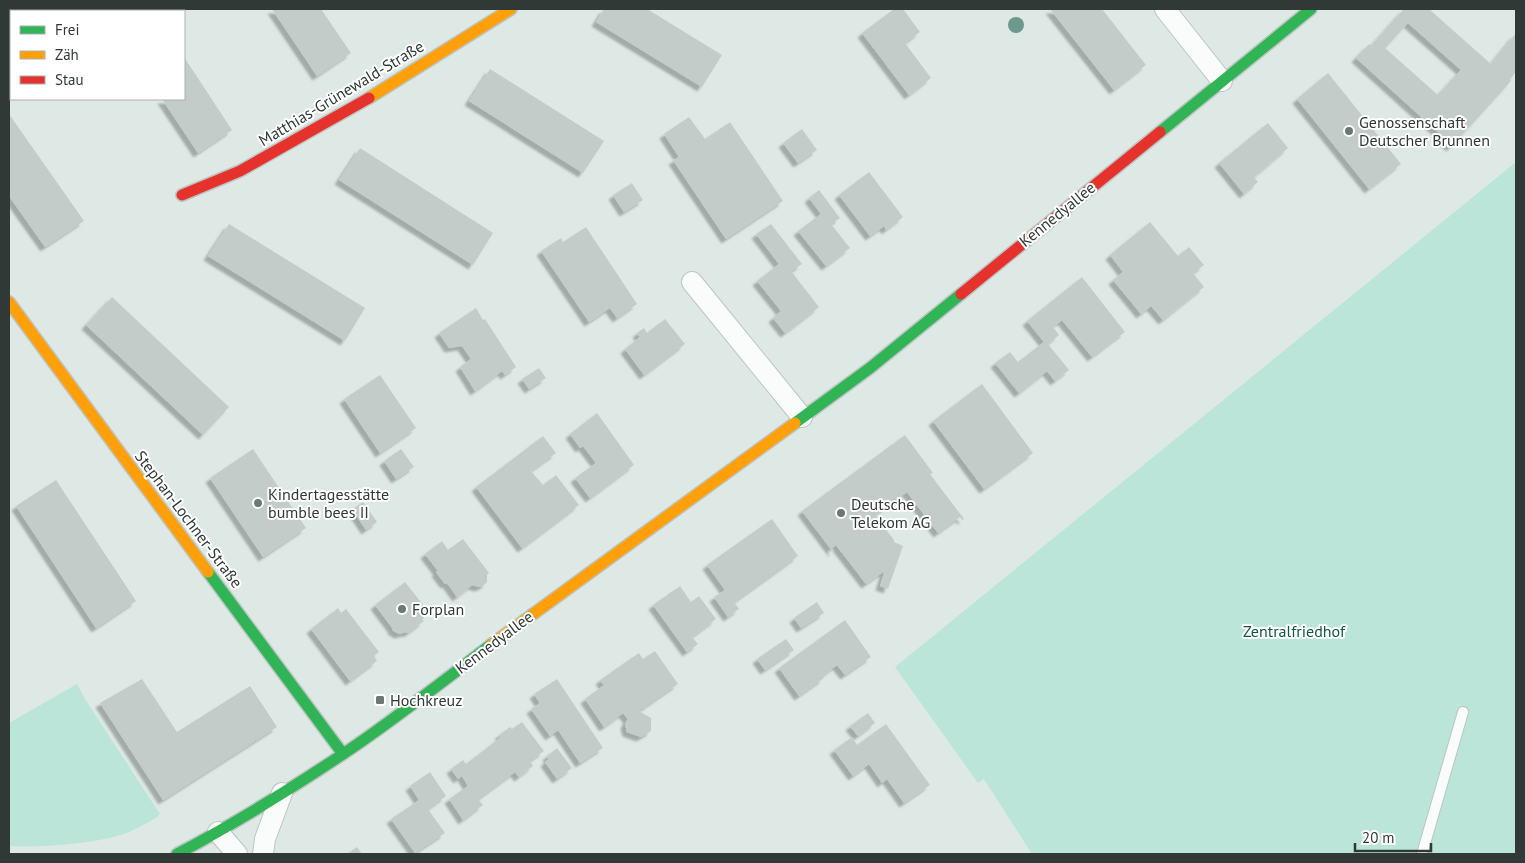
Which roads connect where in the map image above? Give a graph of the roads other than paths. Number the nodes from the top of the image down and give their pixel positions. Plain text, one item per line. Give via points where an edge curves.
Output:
1 (511, 9) edge
2 (1164, 9) edge
3 (1311, 9) edge
4 (1222, 81) junction
5 (182, 195) dead end
6 (692, 282) dead end
7 (9, 302) edge
8 (802, 417) junction
9 (1463, 712) dead end
10 (343, 754) junction
11 (282, 793) junction
12 (218, 832) junction
13 (177, 854) edge
14 (237, 854) edge
15 (263, 854) edge
16 (1422, 854) edge

1 - 5 street, Matthias-Grünewald-Straße via 372,96 240,172
2 - 4 street
3 - 4 street, Kennedyallee
4 - 8 street, Kennedyallee via 870,368
6 - 8 street
7 - 10 street, Stephan-Lochner-Straße
8 - 10 street, Kennedyallee
9 - 16 lane
10 - 11 street, Kennedyallee
11 - 12 street, Kennedyallee
11 - 15 street via 265,839
12 - 13 street, Kennedyallee
12 - 14 street

